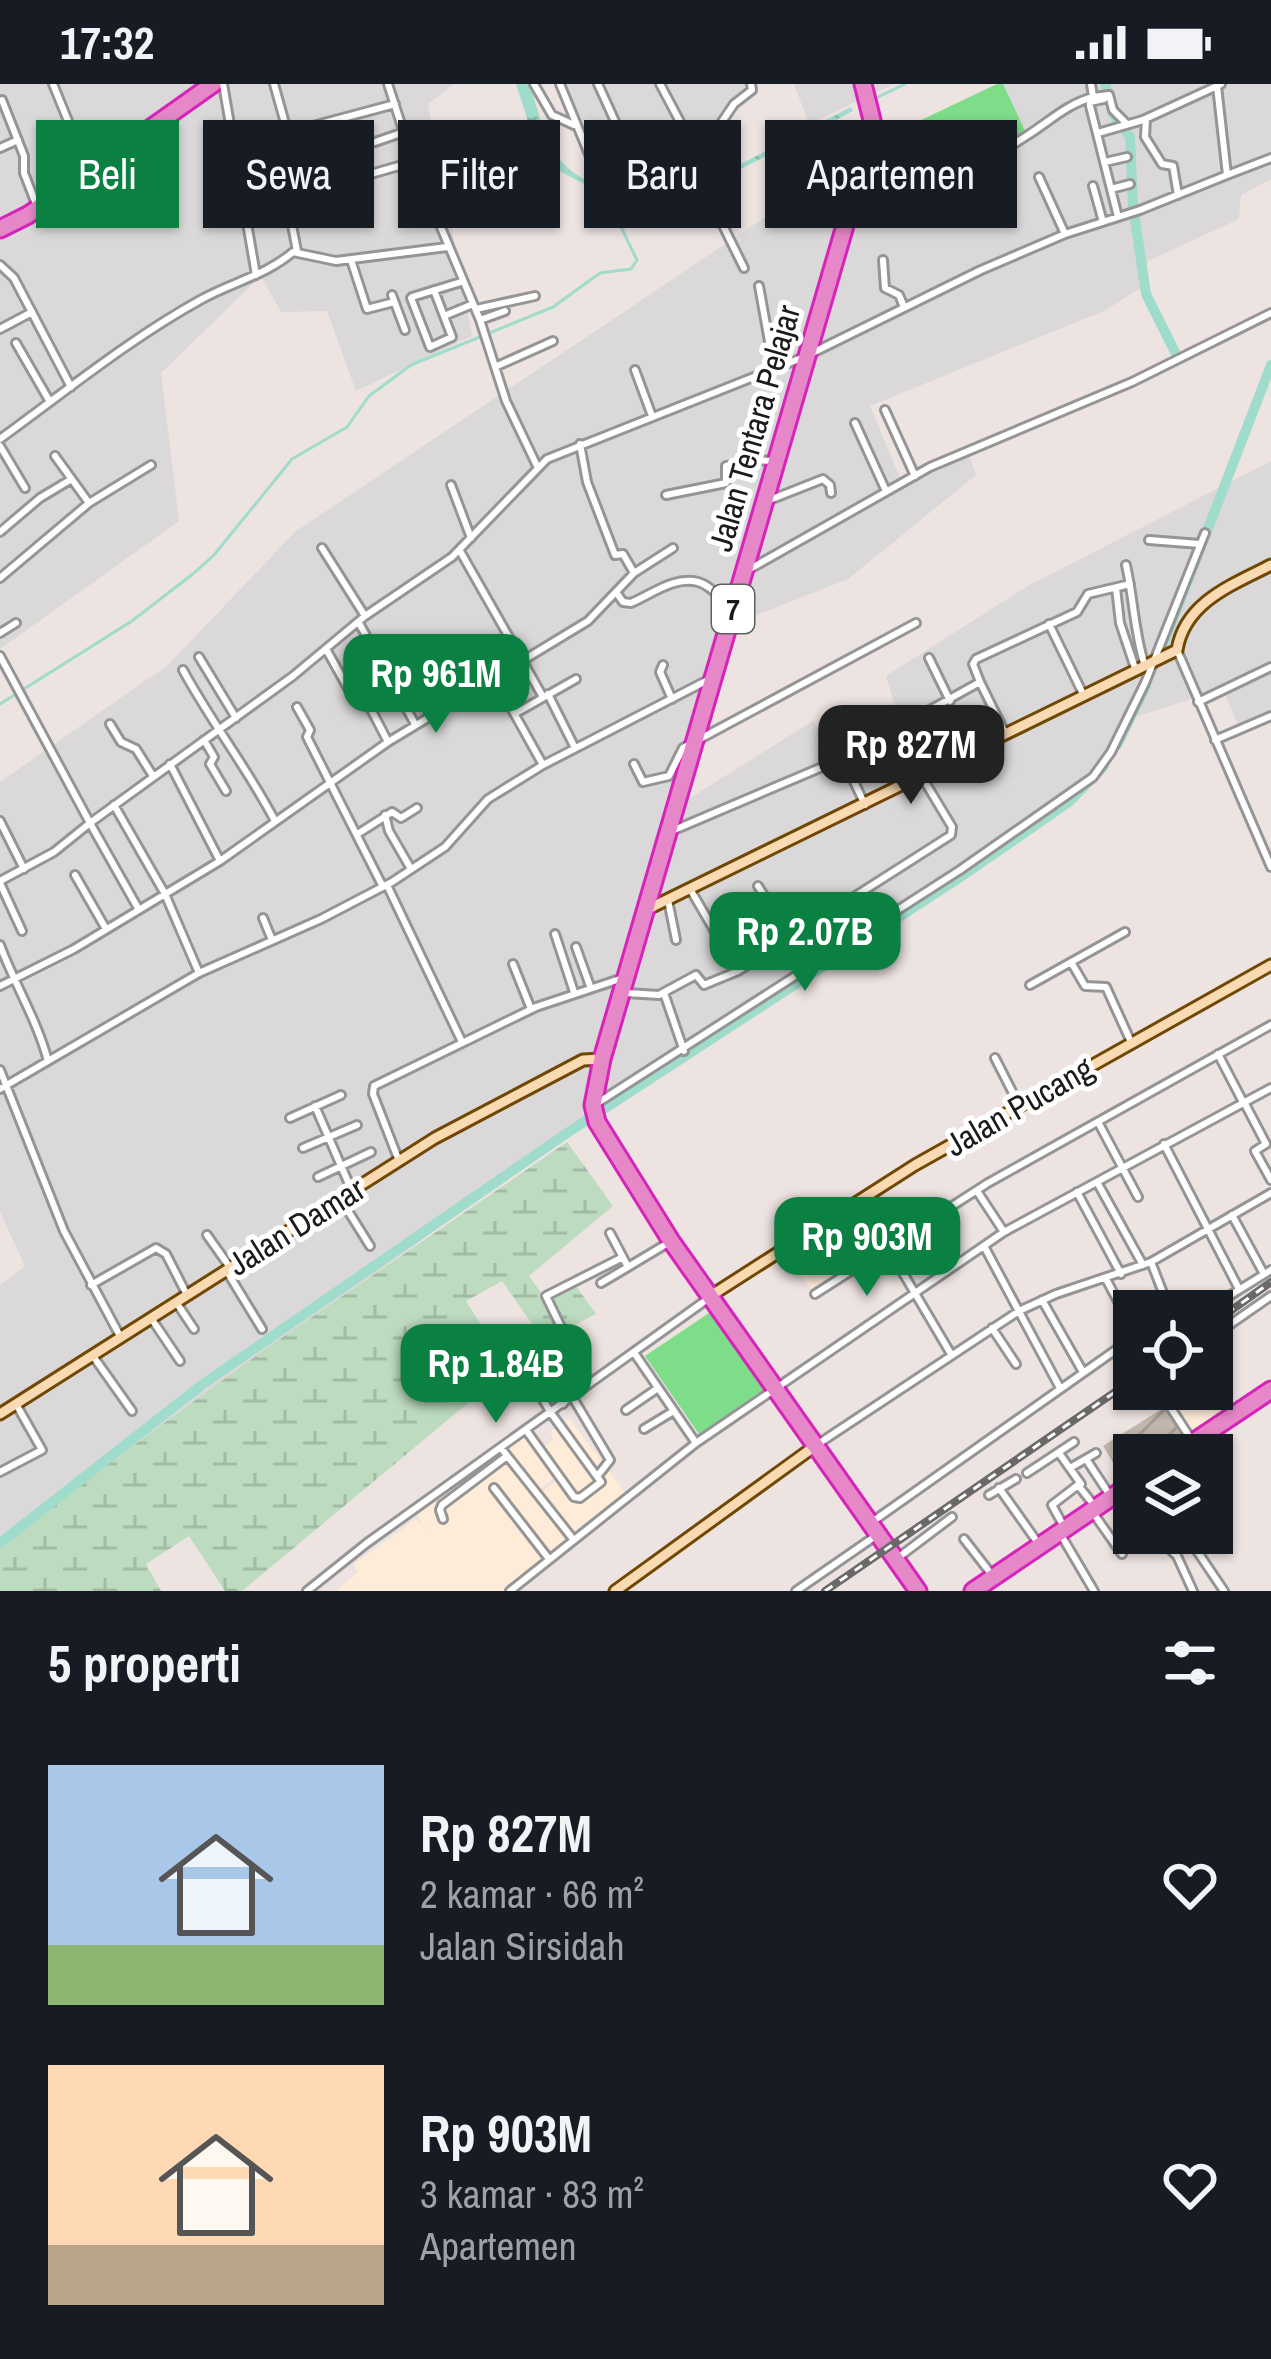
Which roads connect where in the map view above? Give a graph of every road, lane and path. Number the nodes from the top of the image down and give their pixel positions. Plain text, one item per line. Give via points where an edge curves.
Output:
1 (53, 84) edge
2 (213, 84) edge
3 (224, 84) edge
4 (274, 84) edge
5 (388, 84) edge
6 (534, 84) edge
7 (560, 84) edge
8 (598, 84) edge
9 (751, 84) edge
10 (1091, 84) edge
11 (1108, 84) edge
12 (662, 85) edge
13 (1219, 85) edge
14 (863, 86) edge
15 (13, 95) dead end
16 (1106, 96) junction
17 (1094, 97) junction
18 (1, 99) edge
19 (394, 104) junction
20 (1146, 119) junction
21 (67, 120) edge
22 (161, 120) edge
23 (230, 120) edge
24 (284, 120) edge
25 (337, 120) edge
26 (400, 120) edge
27 (614, 120) edge
28 (680, 120) edge
29 (723, 120) edge
30 (870, 120) edge
31 (574, 125) junction
32 (1124, 126) junction
33 (1098, 133) junction
34 (398, 134) edge
35 (18, 140) junction
36 (1017, 140) edge
37 (375, 142) dead end
38 (584, 146) edge
39 (0, 148) edge
40 (1127, 157) dead end
41 (1271, 158) edge
42 (1105, 162) junction
43 (1227, 175) junction
44 (1039, 177) dead end
45 (1130, 184) dead end
46 (1093, 186) dead end
47 (1111, 189) junction
48 (1178, 195) junction
49 (36, 203) edge
50 (36, 209) edge
51 (1118, 217) junction
52 (1103, 222) junction
53 (248, 228) edge
54 (294, 228) edge
55 (439, 228) edge
56 (725, 228) edge
57 (843, 228) edge
58 (0, 230) edge
59 (1065, 234) junction
60 (447, 247) junction
61 (297, 250) junction
62 (351, 260) junction
63 (883, 260) dead end
64 (0, 265) edge
65 (744, 268) dead end
66 (256, 275) junction
67 (462, 281) junction
68 (759, 286) dead end
69 (434, 290) junction
70 (535, 296) dead end
71 (394, 301) junction
72 (412, 303) junction
73 (475, 307) junction
74 (904, 307) junction
75 (506, 311) dead end
76 (32, 312) junction
77 (1271, 313) edge
78 (444, 316) junction
79 (480, 320) junction
80 (0, 329) edge
81 (405, 330) dead end
82 (553, 341) dead end
83 (16, 343) dead end
84 (804, 357) junction
85 (495, 367) junction
86 (774, 369) junction
87 (635, 370) dead end
88 (71, 387) junction
89 (50, 402) junction
90 (885, 410) dead end
91 (652, 416) junction
92 (855, 423) dead end
93 (0, 442) edge
94 (580, 443) junction
95 (55, 456) dead end
96 (775, 461) junction
97 (151, 465) dead end
98 (537, 466) junction
99 (915, 476) junction
100 (70, 480) junction
101 (451, 485) dead end
102 (25, 488) dead end
103 (886, 492) junction
104 (831, 493) dead end
105 (666, 494) dead end
106 (89, 502) junction
107 (764, 502) junction
108 (0, 532) edge
109 (1205, 533) dead end
110 (472, 538) junction
111 (1149, 541) dead end
112 (1200, 544) junction
113 (322, 548) dead end
114 (673, 548) dead end
115 (460, 550) junction
116 (1126, 565) dead end
117 (1271, 565) edge
118 (745, 571) junction
119 (634, 573) junction
120 (0, 578) edge
121 (1130, 584) junction
122 (1116, 587) junction
123 (616, 592) junction
124 (736, 599) junction
125 (361, 619) junction
126 (16, 622) dead end
127 (916, 623) dead end
128 (1049, 624) junction
129 (0, 633) edge
130 (326, 649) junction
131 (1177, 650) junction
132 (0, 656) edge
133 (199, 657) dead end
134 (929, 658) dead end
135 (522, 661) junction
136 (1151, 663) junction
137 (663, 665) dead end
138 (1271, 667) edge
139 (183, 670) dead end
140 (715, 676) junction
141 (494, 677) junction
142 (575, 679) dead end
143 (980, 682) junction
144 (546, 696) junction
145 (1084, 696) junction
146 (672, 699) junction
147 (950, 701) junction
148 (1198, 702) junction
149 (297, 707) dead end
150 (514, 713) junction
151 (1271, 716) edge
152 (236, 718) junction
153 (110, 724) dead end
154 (416, 724) junction
155 (218, 730) junction
156 (1006, 735) junction
157 (204, 740) junction
158 (1215, 740) junction
159 (388, 742) junction
160 (695, 744) junction
161 (575, 748) junction
162 (844, 760) junction
163 (170, 764) junction
164 (634, 764) dead end
165 (543, 765) junction
166 (153, 776) junction
167 (922, 777) junction
168 (331, 782) junction
169 (226, 791) dead end
170 (114, 805) junction
171 (865, 805) junction
172 (417, 808) dead end
173 (386, 815) junction
174 (0, 821) edge
175 (275, 821) junction
176 (90, 823) junction
177 (670, 832) junction
178 (359, 833) junction
179 (220, 861) junction
180 (1271, 867) edge
181 (24, 868) junction
182 (412, 870) junction
183 (75, 875) dead end
184 (0, 882) edge
185 (385, 886) junction
186 (758, 886) dead end
187 (690, 889) junction
188 (165, 894) junction
189 (668, 900) junction
190 (139, 910) junction
191 (646, 910) junction
192 (262, 918) dead end
193 (106, 929) junction
194 (22, 931) dead end
195 (1125, 932) dead end
196 (555, 934) dead end
197 (791, 939) junction
198 (272, 940) junction
199 (676, 940) dead end
200 (0, 945) edge
201 (576, 947) dead end
202 (1071, 962) junction
203 (513, 964) dead end
204 (1271, 965) edge
205 (737, 971) junction
206 (199, 973) junction
207 (14, 980) junction
208 (625, 985) junction
209 (1030, 985) dead end
210 (0, 986) edge
211 (590, 986) junction
212 (574, 992) junction
213 (664, 993) junction
214 (531, 1009) junction
215 (1271, 1025) edge
216 (462, 1042) junction
217 (1131, 1042) junction
218 (684, 1051) junction
219 (1218, 1054) junction
220 (995, 1058) dead end
221 (602, 1059) junction
222 (48, 1061) junction
223 (0, 1070) edge
224 (4, 1087) edge
225 (1271, 1088) edge
226 (341, 1095) dead end
227 (1244, 1102) junction
228 (315, 1106) junction
229 (1020, 1107) junction
230 (594, 1112) junction
231 (290, 1118) dead end
232 (1097, 1122) junction
233 (357, 1125) dead end
234 (330, 1137) junction
235 (1164, 1144) junction
236 (303, 1148) dead end
237 (371, 1152) dead end
238 (399, 1161) junction
239 (342, 1166) junction
240 (1122, 1166) junction
241 (318, 1177) dead end
242 (1271, 1180) edge
243 (1097, 1182) junction
244 (977, 1190) junction
245 (352, 1191) junction
246 (1078, 1192) junction
247 (1271, 1193) edge
248 (1138, 1197) dead end
249 (340, 1198) junction
250 (1232, 1214) junction
251 (1207, 1229) junction
252 (1004, 1232) junction
253 (610, 1233) dead end
254 (207, 1235) dead end
255 (671, 1241) junction
256 (370, 1246) dead end
257 (887, 1246) junction
258 (983, 1246) junction
259 (621, 1258) junction
260 (1147, 1264) junction
261 (628, 1268) junction
262 (228, 1269) junction
263 (1267, 1272) edge
264 (1121, 1274) junction
265 (1106, 1279) junction
266 (601, 1283) dead end
267 (91, 1285) junction
268 (1239, 1289) junction
269 (1160, 1290) edge
270 (1113, 1292) edge
271 (914, 1293) junction
272 (1233, 1293) edge
273 (815, 1294) dead end
274 (187, 1295) junction
275 (712, 1295) junction
276 (1271, 1296) edge
277 (1042, 1300) junction
278 (176, 1302) junction
279 (1019, 1311) junction
280 (151, 1318) junction
281 (1233, 1322) edge
282 (262, 1328) dead end
283 (992, 1328) junction
284 (194, 1329) dead end
285 (562, 1329) dead end
286 (502, 1331) dead end
287 (121, 1338) junction
288 (1113, 1351) edge
289 (634, 1354) junction
290 (951, 1354) junction
291 (92, 1356) junction
292 (180, 1361) dead end
293 (1016, 1364) dead end
294 (1083, 1372) junction
295 (546, 1377) dead end
296 (658, 1388) junction
297 (1060, 1388) junction
298 (775, 1389) junction
299 (1271, 1392) edge
300 (573, 1398) junction
301 (16, 1404) junction
302 (563, 1405) junction
303 (626, 1409) dead end
304 (132, 1411) dead end
305 (673, 1412) junction
306 (551, 1413) junction
307 (0, 1414) edge
308 (644, 1429) dead end
309 (526, 1430) junction
310 (1210, 1434) edge
311 (1074, 1442) dead end
312 (696, 1443) junction
313 (815, 1446) junction
314 (501, 1448) junction
315 (1059, 1453) junction
316 (1096, 1453) dead end
317 (507, 1456) junction
318 (1086, 1459) junction
319 (474, 1467) junction
320 (1070, 1468) junction
321 (0, 1472) edge
322 (1027, 1473) dead end
323 (598, 1475) junction
324 (481, 1477) junction
325 (1016, 1479) dead end
326 (452, 1482) junction
327 (1113, 1482) edge
328 (1081, 1484) junction
329 (494, 1488) dead end
330 (1000, 1488) junction
331 (459, 1494) junction
332 (989, 1495) dead end
333 (1113, 1503) edge
334 (1096, 1512) junction
335 (952, 1517) dead end
336 (443, 1520) dead end
337 (873, 1530) junction
338 (1063, 1533) junction
339 (964, 1539) dead end
340 (573, 1540) junction
341 (1040, 1546) junction
342 (1175, 1554) edge
343 (1199, 1554) edge
344 (1122, 1555) dead end
345 (549, 1559) junction
346 (899, 1563) junction
347 (991, 1584) edge
348 (308, 1591) edge
349 (510, 1591) edge
350 (615, 1591) edge
351 (796, 1591) edge
352 (922, 1591) edge
353 (973, 1591) edge
354 (1094, 1591) edge
355 (1193, 1591) edge
356 (1224, 1591) edge

1 - 21 street
2 - 22 highway
3 - 23 street
4 - 24 street
5 - 19 street
6 - 31 street via 548,111
7 - 31 street
8 - 27 street
9 - 29 street
10 - 17 street
11 - 16 street
12 - 28 street
13 - 20 street
13 - 43 street
14 - 30 highway, Jalan Tentara Pelajar / 7
15 - 18 street
16 - 17 street
16 - 32 street
16 - 33 street via 1090,103
17 - 36 street
18 - 35 street
19 - 25 street
19 - 26 street
20 - 32 street
20 - 48 street via 1148,144 1173,166
31 - 38 street
32 - 33 street
33 - 42 street
34 - 37 street
35 - 39 street
35 - 49 street
40 - 42 street
41 - 43 street
42 - 47 street
43 - 48 street
44 - 59 street
45 - 47 street
46 - 52 street
47 - 51 street
48 - 51 street
50 - 58 highway
51 - 52 street
52 - 59 street
53 - 66 street
54 - 61 street
55 - 60 street
56 - 65 street
57 - 84 highway, Jalan Tentara Pelajar / 7
59 - 74 street
60 - 62 street
60 - 67 street
61 - 62 street
61 - 66 street
62 - 71 street via 367,309
63 - 74 street via 885,288
64 - 76 street
66 - 88 street via 205,297
67 - 69 street
67 - 73 street
68 - 86 street
69 - 72 street
69 - 78 street
70 - 73 street
71 - 72 street
71 - 81 street
72 - 78 street via 428,346 452,338
73 - 78 street
73 - 79 street
74 - 84 street
75 - 79 street
76 - 80 street
76 - 88 street
77 - 99 street
79 - 85 street
82 - 85 street
83 - 89 street
84 - 86 street
84 - 96 highway, Jalan Tentara Pelajar / 7
85 - 98 street
86 - 91 street
87 - 91 street
88 - 89 street
89 - 93 street
90 - 99 street
91 - 94 street
92 - 103 street
93 - 102 street
94 - 98 street
94 - 119 street via 601,523
95 - 100 street
96 - 105 street via 725,467 727,483
96 - 107 highway, Jalan Tentara Pelajar / 7
97 - 106 street
98 - 110 street
99 - 103 street
100 - 106 street
100 - 108 street
101 - 110 street
103 - 118 street
104 - 107 street via 823,479
106 - 120 street
107 - 118 highway, Jalan Tentara Pelajar / 7
109 - 112 street
110 - 115 street
111 - 112 street
112 - 136 street
113 - 125 street
114 - 119 street
115 - 125 street
115 - 135 street
116 - 121 street
117 - 131 street via 1195,610
118 - 124 highway, Jalan Tentara Pelajar / 7
119 - 123 street
121 - 122 street
121 - 136 street via 1134,629
122 - 128 street via 1088,594 1080,610
122 - 136 street via 1119,621
123 - 124 street via 628,604 681,580
123 - 135 street via 588,621
124 - 140 highway, Jalan Tentara Pelajar / 7
125 - 130 street
125 - 154 street
126 - 129 street
127 - 160 street
128 - 143 street via 974,661
128 - 145 street
130 - 152 street
130 - 159 street via 349,690 360,688
131 - 136 street
131 - 148 street
132 - 176 street
133 - 152 street
134 - 147 street
135 - 141 street
135 - 144 street
136 - 145 street
136 - 218 street via 1111,752 1085,784
137 - 146 street
138 - 148 street
139 - 155 street
140 - 146 street
140 - 160 highway, Jalan Tentara Pelajar / 7
141 - 150 street
141 - 154 street
142 - 144 street
143 - 147 street
143 - 156 street
144 - 150 street
144 - 161 street
145 - 156 street
146 - 161 street
147 - 162 street
148 - 158 street
149 - 168 street
150 - 165 street
151 - 158 street
152 - 155 street
153 - 166 street
154 - 159 street
155 - 157 street
155 - 175 street
156 - 167 street
157 - 163 street
157 - 169 street
158 - 180 street
159 - 168 street
160 - 164 street via 681,750 669,776 643,782
160 - 177 highway, Jalan Tentara Pelajar / 7
161 - 165 street
162 - 171 street
162 - 177 street
163 - 166 street
163 - 179 street
165 - 182 street via 479,806 445,848
166 - 170 street
167 - 171 street
167 - 197 street via 951,836
168 - 175 street
168 - 178 street
170 - 176 street
170 - 188 street
171 - 187 street
172 - 173 street via 401,818
173 - 178 street
173 - 182 street
174 - 181 street
175 - 179 street
176 - 181 street
176 - 190 street
177 - 191 highway, Jalan Tentara Pelajar / 7
178 - 185 street
179 - 188 street
181 - 184 street
182 - 185 street
183 - 193 street
184 - 194 street
185 - 198 street
185 - 216 street
186 - 197 street
187 - 189 street
187 - 205 street
188 - 190 street
188 - 206 street
189 - 191 street
189 - 199 street
190 - 193 street
191 - 208 highway, Jalan Tentara Pelajar / 7
192 - 198 street
193 - 207 street
195 - 202 street
196 - 212 street
197 - 205 street
198 - 206 street
200 - 207 street
201 - 211 street
202 - 209 street
202 - 217 street via 1085,986 1106,987
203 - 214 street
204 - 217 street, Jalan Pucang
205 - 213 street via 704,985 696,975
206 - 222 street
207 - 210 street
207 - 222 street
208 - 211 street
208 - 213 street via 652,997
208 - 221 highway, Jalan Tentara Pelajar / 7
211 - 212 street
212 - 214 street
213 - 218 street
214 - 216 street
215 - 219 street
216 - 238 street via 373,1088
217 - 229 street, Jalan Pucang
218 - 230 street
219 - 227 street
219 - 232 street
220 - 229 street
221 - 230 highway, Jalan Tentara Pelajar / 7
221 - 238 street, Jalan Damar via 583,1060
222 - 224 street
223 - 224 street
224 - 267 street
225 - 227 street
226 - 228 street
227 - 235 street
227 - 242 street via 1266,1144 1256,1152
228 - 231 street
228 - 234 street
229 - 275 street, Jalan Pucang
230 - 255 highway
232 - 240 street
232 - 244 street
233 - 234 street
234 - 236 street
234 - 239 street
235 - 240 street
235 - 251 street
237 - 239 street
238 - 245 street, Jalan Damar
239 - 241 street
239 - 245 street
240 - 243 street
240 - 248 street
243 - 246 street
243 - 260 street
244 - 252 street
244 - 257 street
245 - 249 street, Jalan Damar
246 - 252 street
246 - 264 street
247 - 250 street
249 - 256 street
249 - 262 street, Jalan Damar
250 - 251 street
250 - 263 street
251 - 260 street
251 - 268 street
252 - 258 street
253 - 259 street
254 - 262 street
255 - 261 street
255 - 275 highway
257 - 271 street
257 - 273 street
258 - 271 street
258 - 279 street
259 - 261 street
259 - 285 street via 546,1296
260 - 264 street
260 - 269 street
261 - 266 street
262 - 274 street, Jalan Damar
262 - 282 street
263 - 268 street
264 - 265 street
265 - 270 street
265 - 277 street
267 - 274 street via 156,1248
267 - 287 street
268 - 272 street
271 - 290 street
271 - 298 street
274 - 278 street, Jalan Damar
275 - 289 street
275 - 298 highway
276 - 281 street
277 - 279 street
277 - 294 street
278 - 280 street, Jalan Damar
278 - 284 street
279 - 283 street
279 - 297 street
280 - 287 street, Jalan Damar
280 - 292 street
283 - 290 street
283 - 293 street
286 - 306 street
287 - 291 street, Jalan Damar
288 - 294 street
289 - 296 street
289 - 300 street
290 - 313 street
291 - 301 street, Jalan Damar
291 - 304 street
294 - 297 street
295 - 302 street
296 - 303 street
296 - 305 street
297 - 337 street
298 - 312 street
298 - 313 highway
299 - 310 highway
300 - 302 street
300 - 323 street via 610,1460
301 - 307 street, Jalan Damar
301 - 321 street via 42,1450
302 - 306 street
305 - 308 street
305 - 312 street
306 - 309 street
306 - 323 street
309 - 314 street
309 - 323 street via 574,1497 599,1485
311 - 315 street
312 - 340 street
313 - 337 highway
313 - 350 street
314 - 317 street
314 - 319 street
315 - 320 street
315 - 322 street
316 - 318 street
317 - 324 street
317 - 340 street
318 - 320 street
318 - 327 street
319 - 324 street
319 - 326 street
320 - 328 street
324 - 331 street
325 - 330 street
326 - 331 street
326 - 348 street
328 - 334 street
328 - 338 street via 1052,1505
329 - 345 street
330 - 332 street
330 - 341 street
331 - 336 street via 441,1508
333 - 334 highway
334 - 338 highway
334 - 344 street
335 - 346 street
337 - 346 highway
337 - 351 street
338 - 341 highway
338 - 347 highway
338 - 354 street
339 - 347 street
340 - 345 street
341 - 347 highway
342 - 355 street
343 - 356 street
345 - 349 street
346 - 352 highway
347 - 353 highway

